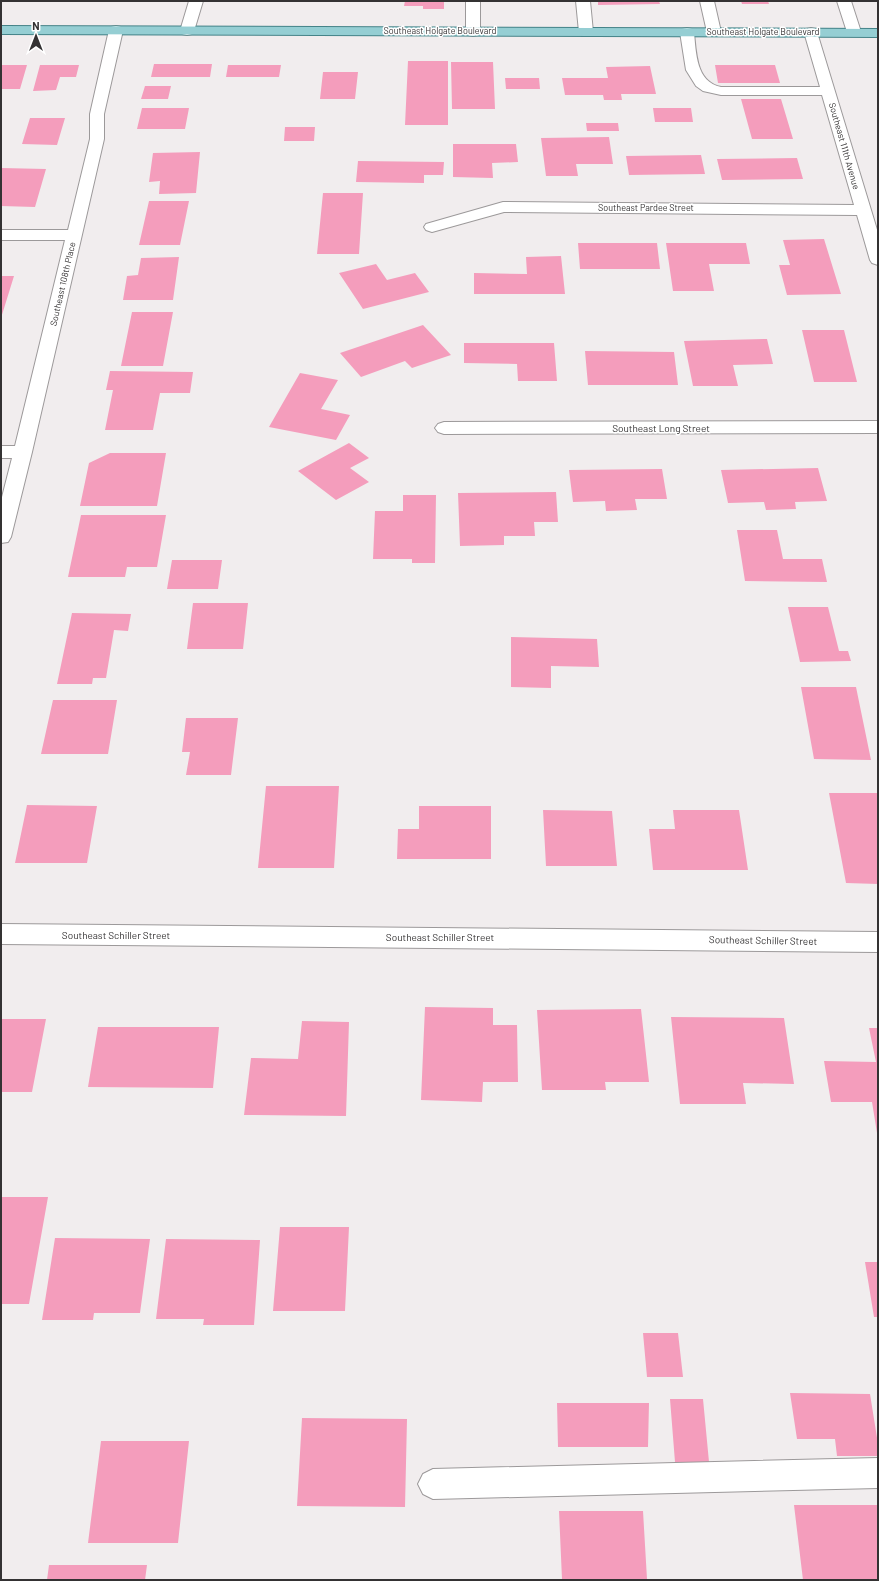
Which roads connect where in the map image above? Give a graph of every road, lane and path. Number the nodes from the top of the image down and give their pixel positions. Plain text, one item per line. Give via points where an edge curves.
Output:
1 (196, 1) edge
2 (473, 1) edge
3 (583, 1) edge
4 (708, 1) edge
5 (844, 1) edge
6 (1, 30) edge
7 (116, 30) junction
8 (187, 31) junction
9 (473, 32) junction
10 (586, 32) junction
11 (687, 32) junction
12 (714, 32) junction
13 (811, 32) junction
14 (854, 32) junction
15 (878, 32) edge
16 (828, 91) junction
17 (863, 210) junction
18 (432, 227) dead end
19 (1, 235) edge
20 (74, 235) junction
21 (878, 260) edge
22 (878, 427) edge
23 (444, 428) dead end
24 (1, 452) edge
25 (23, 452) junction
26 (1, 537) edge
27 (1, 934) edge
28 (878, 942) edge
29 (878, 1473) edge
30 (433, 1484) dead end

1 - 8 street
2 - 9 street
3 - 10 street
4 - 12 street
5 - 14 street
6 - 7 main road, Southeast Holgate Boulevard
7 - 8 main road, Southeast Holgate Boulevard
7 - 20 street, Southeast 108th Place via 97,114 98,139
8 - 9 main road, Southeast Holgate Boulevard
9 - 10 main road, Southeast Holgate Boulevard
10 - 11 main road, Southeast Holgate Boulevard
11 - 12 main road, Southeast Holgate Boulevard
11 - 16 street via 692,67 705,87 721,91
12 - 13 main road, Southeast Holgate Boulevard
13 - 14 main road, Southeast Holgate Boulevard
13 - 16 street, Southeast 111th Avenue
14 - 15 main road, Southeast Holgate Boulevard
16 - 17 street, Southeast 111th Avenue
17 - 18 street, Southeast Pardee Street via 503,207
17 - 21 street, Southeast 111th Avenue
19 - 20 street
20 - 25 street, Southeast 108th Place
22 - 23 street, Southeast Long Street
24 - 25 street
25 - 26 street, Southeast 108th Place
27 - 28 street, Southeast Schiller Street
29 - 30 street

